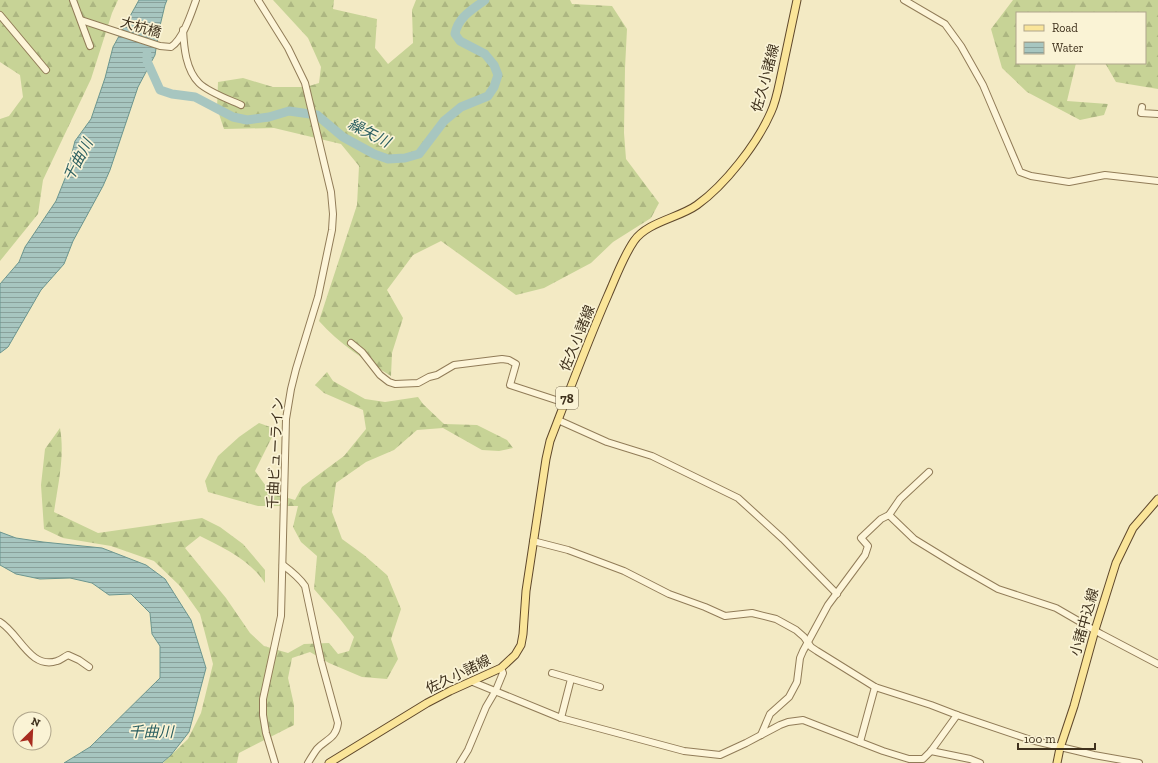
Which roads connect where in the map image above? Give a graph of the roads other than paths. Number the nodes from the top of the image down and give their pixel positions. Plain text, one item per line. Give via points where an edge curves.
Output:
1 (73, 0) edge
2 (196, 0) edge
3 (258, 0) edge
4 (797, 0) edge
5 (904, 0) edge
6 (0, 15) edge
7 (81, 20) junction
8 (183, 30) junction
9 (90, 46) dead end
10 (46, 70) dead end
11 (241, 104) dead end
12 (1142, 108) dead end
13 (1158, 114) edge
14 (1158, 181) edge
15 (351, 343) dead end
16 (565, 403) junction
17 (558, 420) junction
18 (929, 472) dead end
19 (1158, 499) edge
20 (889, 515) junction
21 (533, 541) junction
22 (283, 565) junction
23 (837, 594) junction
24 (0, 622) edge
25 (1095, 630) junction
26 (807, 641) junction
27 (1158, 664) edge
28 (89, 667) dead end
29 (501, 668) junction
30 (552, 673) dead end
31 (571, 679) junction
32 (473, 682) junction
33 (600, 687) dead end
34 (875, 687) junction
35 (495, 691) junction
36 (957, 715) junction
37 (560, 718) junction
38 (761, 735) junction
39 (860, 742) junction
40 (1060, 748) junction
41 (931, 751) junction
42 (912, 761) edge
43 (275, 763) edge
44 (308, 763) edge
45 (329, 763) edge
46 (460, 763) edge
47 (980, 763) edge
48 (1058, 763) edge
49 (1139, 763) edge

1 - 7 street
2 - 8 street
3 - 22 street, 千曲ビューライン via 288,48 305,83 331,192 332,222 318,297 296,369 287,411
4 - 16 main road, 佐久小諸線 / 78 via 777,92 772,111 764,126 730,174 715,190 696,206 644,231 635,239 598,318
5 - 14 street via 945,24 961,46 983,85 1020,172 1068,182 1105,176
6 - 10 street
7 - 8 street, 大杭橋 via 160,46 171,47
7 - 9 street
8 - 11 street via 184,50 193,76 204,87
12 - 13 street via 1141,113
15 - 16 street via 362,352 380,375 395,384 418,383 454,365 502,359 516,364 510,385
16 - 17 main road, 佐久小諸線 / 78
17 - 21 main road, 佐久小諸線 / 78 via 546,459
17 - 23 street via 607,442 652,456 738,498
18 - 20 street via 900,499
19 - 25 main road, 小諸中込線 via 1133,528 1125,543
20 - 23 street via 880,518 861,538 868,546 865,555
20 - 25 street via 914,539 998,589 1056,608
21 - 26 street via 568,550 624,571 670,594 725,616 752,613 776,619 796,630
21 - 29 main road, 佐久小諸線 / 78 via 523,634 515,656
22 - 43 street, 千曲ビューライン via 281,616 263,699 266,733
22 - 44 street via 305,586 321,661 338,723 332,737 318,749
23 - 26 street
24 - 28 street via 39,661 56,662 68,655
25 - 27 street
25 - 40 main road, 小諸中込線
26 - 34 street via 811,647
26 - 38 street via 800,658 797,682 789,697 770,714
29 - 32 main road, 佐久小諸線 / 78
29 - 35 street via 503,672
30 - 31 street
31 - 33 street
31 - 37 street
32 - 35 street
32 - 45 main road, 佐久小諸線 / 78 via 427,703
34 - 36 street
34 - 39 street
35 - 37 street
35 - 46 street
36 - 40 street
36 - 41 street
37 - 38 street via 698,754 720,755
38 - 39 street via 788,722 803,720
39 - 42 street
40 - 48 main road, 小諸中込線
40 - 49 street
41 - 42 street via 923,759
41 - 47 street via 970,758

